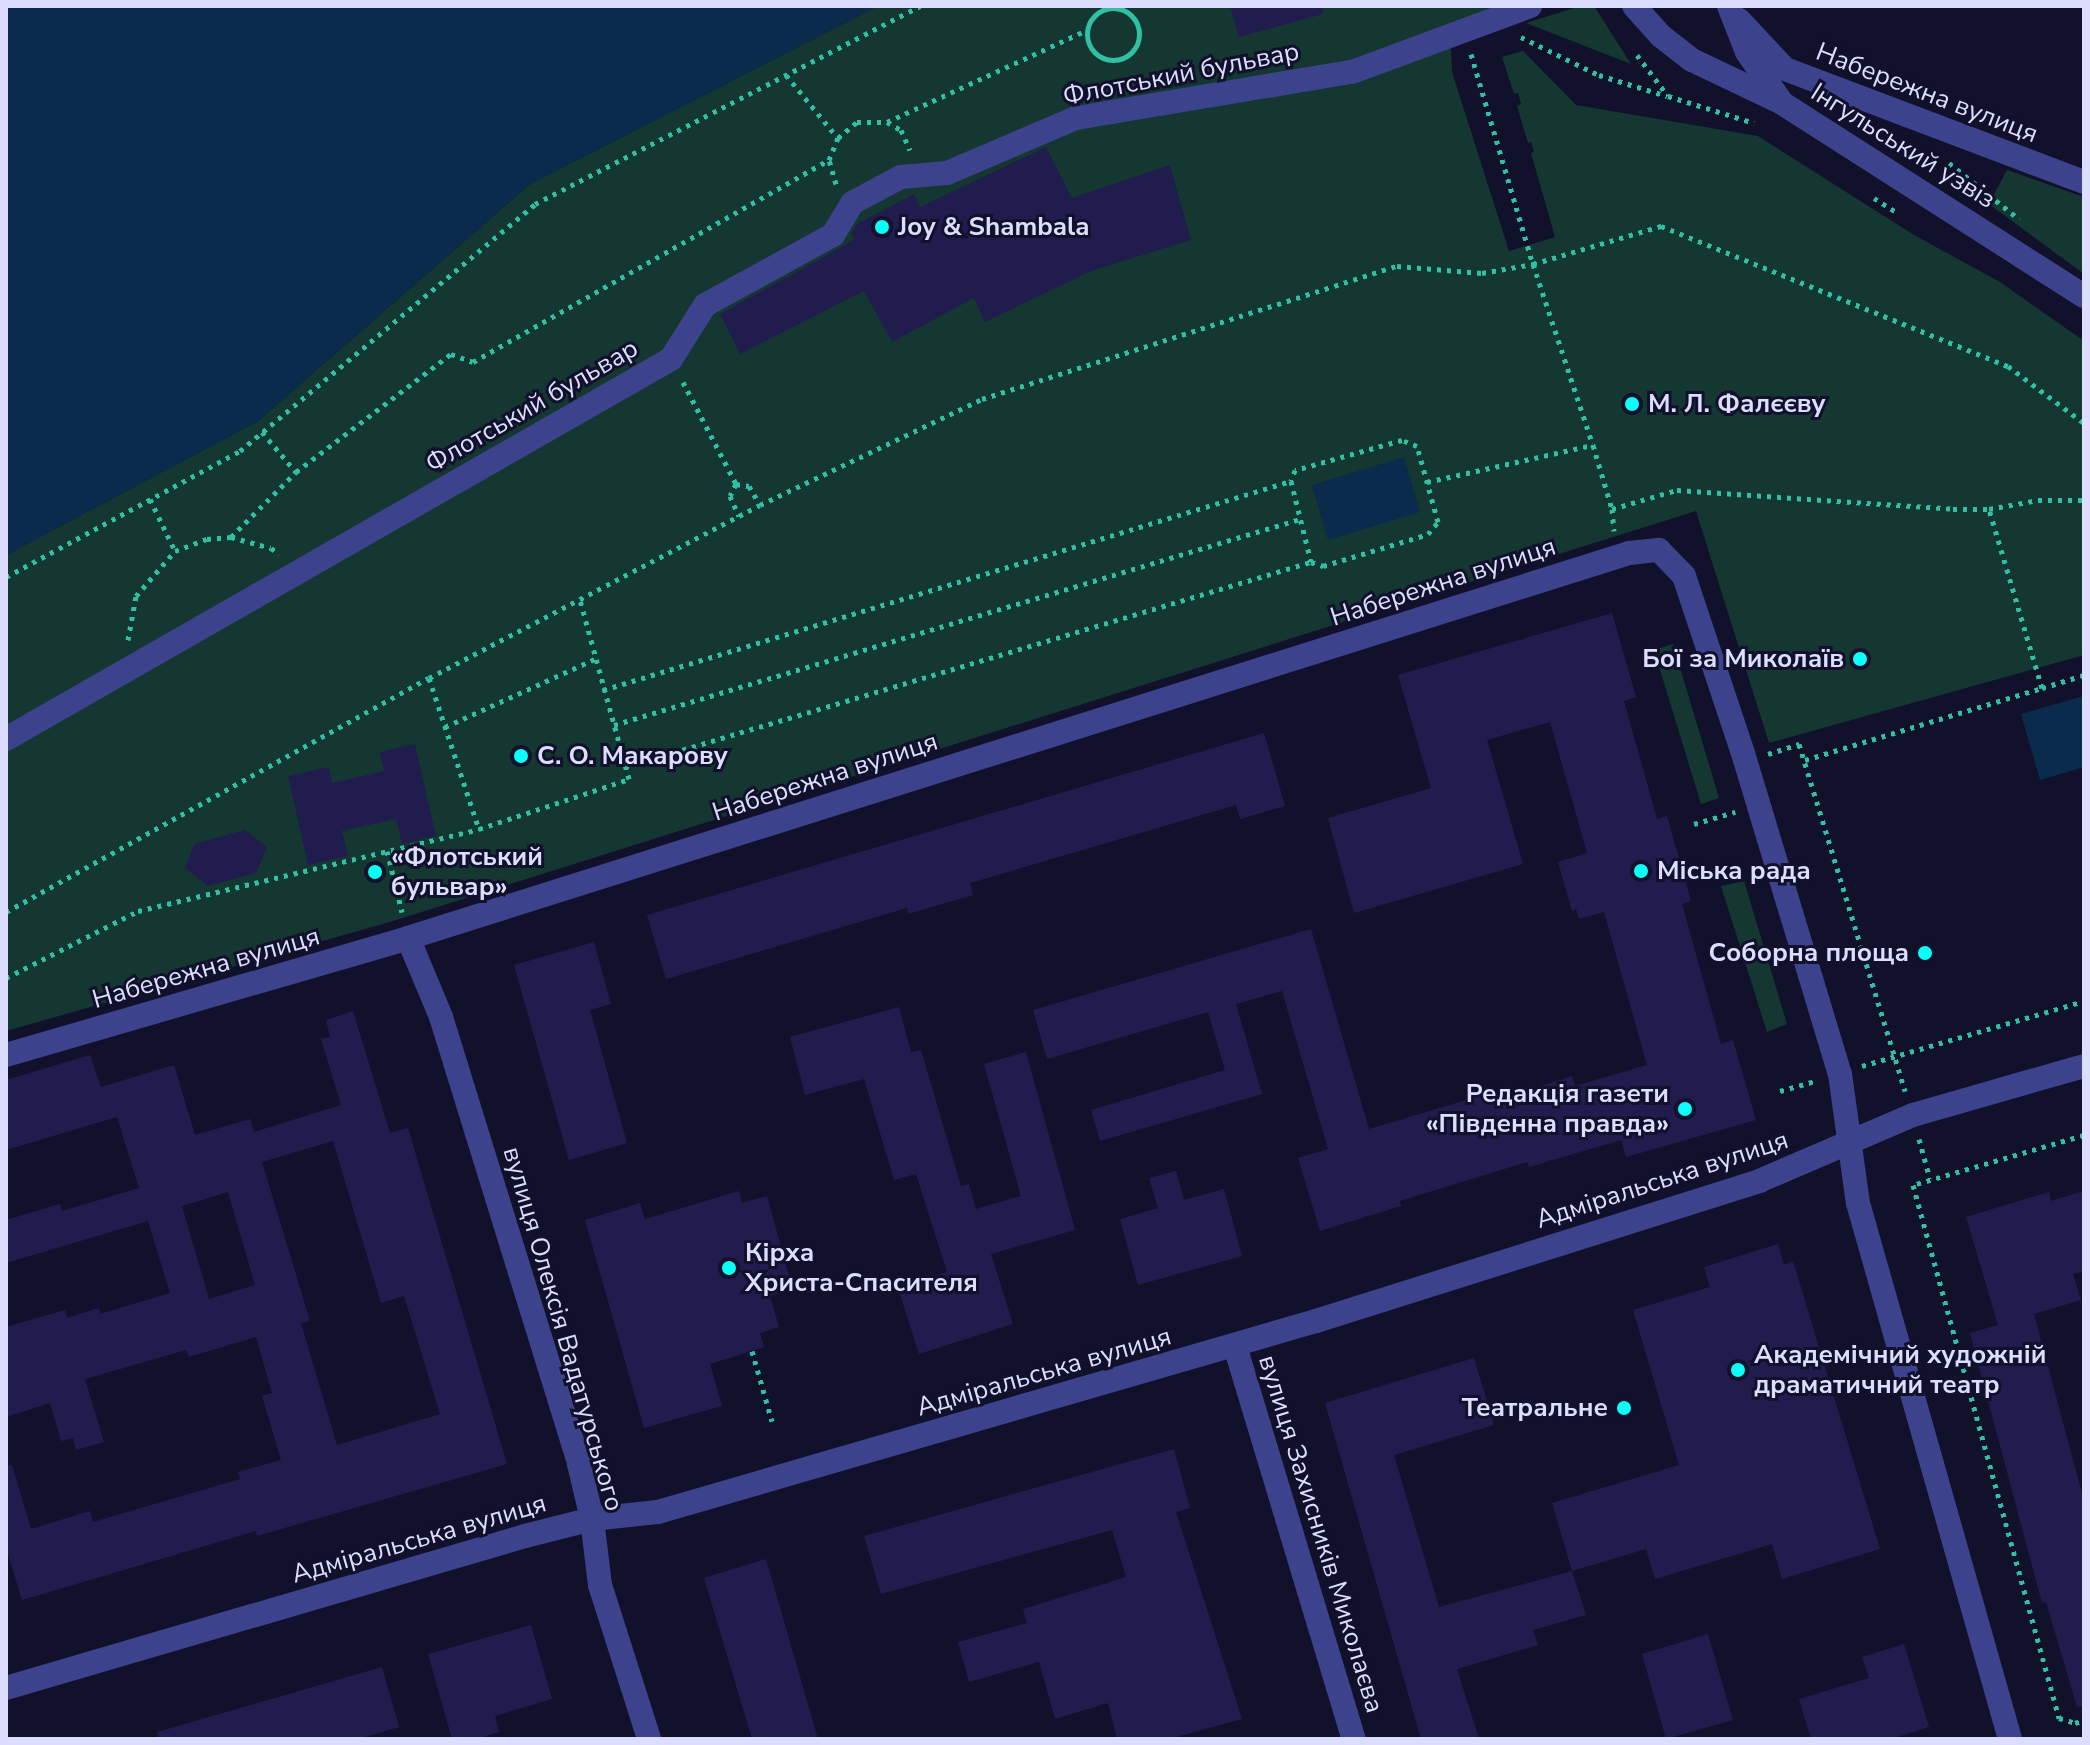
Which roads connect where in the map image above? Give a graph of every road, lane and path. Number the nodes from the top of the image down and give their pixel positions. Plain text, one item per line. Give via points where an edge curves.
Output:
1 (920, 6) edge
2 (1530, 6) edge
3 (1634, 6) edge
4 (1116, 7) edge
5 (1729, 7) edge
6 (1087, 30) junction
7 (1517, 35) dead end
8 (1628, 43) dead end
9 (1482, 47) dead end
10 (1470, 51) dead end
11 (1475, 64) dead end
12 (786, 75) junction
13 (1668, 96) junction
14 (1782, 103) junction
15 (887, 122) junction
16 (1764, 125) dead end
17 (838, 138) junction
18 (829, 160) junction
19 (1946, 160) dead end
20 (913, 176) junction
21 (2084, 182) edge
22 (1861, 190) dead end
23 (852, 203) junction
24 (1908, 219) dead end
25 (2022, 221) dead end
26 (1533, 264) junction
27 (2084, 296) edge
28 (671, 359) junction
29 (2084, 423) edge
30 (262, 432) junction
31 (1593, 445) junction
32 (296, 472) junction
33 (1291, 481) junction
34 (1427, 482) junction
35 (736, 484) junction
36 (150, 499) junction
37 (2084, 500) edge
38 (760, 505) junction
39 (1612, 509) junction
40 (1989, 509) junction
41 (739, 516) junction
42 (1300, 519) junction
43 (231, 537) junction
44 (175, 551) junction
45 (1618, 556) junction
46 (1311, 562) junction
47 (301, 571) junction
48 (6, 577) edge
49 (580, 600) junction
50 (595, 659) junction
51 (128, 669) junction
52 (2084, 675) edge
53 (429, 678) junction
54 (2042, 688) junction
55 (603, 690) junction
56 (614, 725) junction
57 (445, 727) junction
58 (6, 739) edge
59 (1743, 755) junction
60 (1805, 760) junction
61 (625, 767) junction
62 (1734, 797) dead end
63 (1694, 824) dead end
64 (479, 829) junction
65 (387, 851) junction
66 (6, 912) edge
67 (408, 938) junction
68 (6, 978) edge
69 (2084, 1001) edge
70 (6, 1055) edge
71 (2084, 1066) edge
72 (2084, 1135) edge
73 (1850, 1143) junction
74 (1235, 1346) junction
75 (752, 1351) dead end
76 (772, 1421) dead end
77 (592, 1519) junction
78 (6, 1688) edge
79 (2084, 1720) edge
80 (649, 1739) edge
81 (1354, 1739) edge
82 (2010, 1739) edge

1 - 12 path
2 - 20 street, Флотський бульвар via 1352,72 1076,118 947,173
3 - 14 street via 1692,60
4 - 6 path via 1097,13
4 - 6 path via 1127,10 1139,26 1140,37 1130,55 1100,57
5 - 14 street, Інгульський узвіз via 1747,52
5 - 21 street, Набережна вулиця via 1785,69
6 - 15 path
7 - 13 path via 1599,75
8 - 13 path
9 - 10 path
11 - 26 path
12 - 17 path
12 - 30 path via 535,204
13 - 16 path
14 - 27 street, Інгульський узвіз
15 - 17 path via 857,122
15 - 20 path via 901,130 910,147
17 - 18 path
18 - 23 path via 834,181
18 - 32 path via 473,362 451,354
19 - 25 path
20 - 23 street, Флотський бульвар
22 - 24 path
23 - 28 street, Флотський бульвар via 833,235 705,305
26 - 29 path via 1661,226 2008,366
26 - 31 path
26 - 38 path via 1482,273 1397,266 1292,298 982,399
28 - 35 path
28 - 47 street, Флотський бульвар
30 - 32 path
30 - 36 path via 240,451
31 - 34 path
31 - 39 path
32 - 43 path
33 - 34 path via 1295,470 1402,440 1417,446
33 - 42 path
33 - 55 path
34 - 46 path via 1438,522 1428,534 1323,566
35 - 38 path via 749,486
35 - 41 path via 730,496
36 - 44 path
36 - 48 path
37 - 40 path via 2038,500
38 - 41 path
39 - 40 path via 1677,490
39 - 45 path
40 - 54 path
41 - 49 path
42 - 46 path
42 - 56 path
43 - 44 path
43 - 47 path via 271,548
44 - 51 path via 136,596
45 - 59 street, Набережна вулиця via 1659,550 1684,576
45 - 67 street, Набережна вулиця
46 - 61 path
47 - 51 street, Флотський бульвар
49 - 50 path
49 - 53 path
50 - 55 path
50 - 57 path
51 - 58 street, Флотський бульвар
52 - 54 path
53 - 57 path
53 - 66 path
54 - 60 path
55 - 56 path
56 - 61 path
57 - 64 path
59 - 60 path via 1799,744
59 - 73 street via 1843,1084
60 - 69 path via 1893,1056
61 - 64 path via 629,779
62 - 63 path via 1737,811
64 - 65 path
65 - 67 path
65 - 68 path via 138,911
67 - 70 street, Набережна вулиця
67 - 77 street, вулиця Олексія Вадатурського via 441,1017
71 - 73 street, Адміральська вулиця via 1913,1115
72 - 79 path via 1913,1185 2059,1718
73 - 74 street, Адміральська вулиця via 1759,1181
73 - 82 street via 1858,1203
74 - 77 street, Адміральська вулиця via 658,1512
74 - 81 street, вулиця Захисників Миколаєва
75 - 76 path
77 - 78 street, Адміральська вулиця
77 - 80 street, вулиця Олексія Вадатурського via 600,1585

